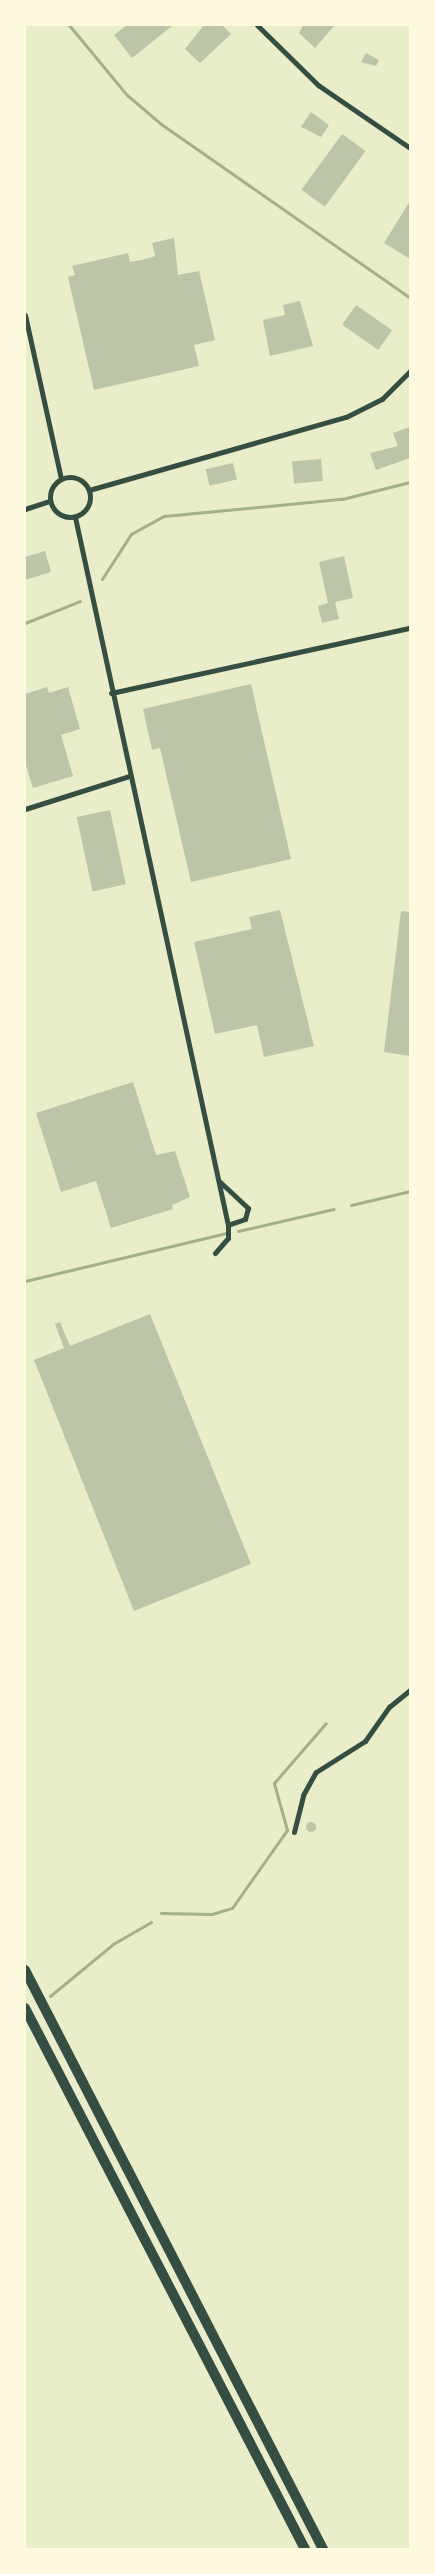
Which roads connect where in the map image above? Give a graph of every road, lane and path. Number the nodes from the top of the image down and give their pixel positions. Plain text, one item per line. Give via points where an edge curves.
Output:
1 (257, 25) edge
2 (410, 148) edge
3 (25, 315) edge
4 (28, 337) edge
5 (410, 371) edge
6 (60, 479) junction
7 (89, 490) junction
8 (50, 502) junction
9 (25, 510) edge
10 (74, 517) junction
11 (410, 628) edge
12 (111, 692) junction
13 (129, 776) junction
14 (25, 808) edge
15 (217, 1179) junction
16 (228, 1225) junction
17 (215, 1253) dead end
18 (410, 1690) edge
19 (294, 1832) dead end
20 (25, 1970) edge
21 (25, 2008) edge
22 (306, 2549) edge
23 (323, 2549) edge

1 - 2 street via 318,85
3 - 4 street
4 - 6 street
5 - 7 street via 382,399 346,417
6 - 7 street via 77,478
6 - 8 street via 53,486
7 - 10 street via 88,507
8 - 9 street
8 - 10 street via 62,516
10 - 12 street
11 - 12 street
12 - 13 street
13 - 14 street
13 - 15 street
15 - 16 street
15 - 16 street via 248,1208 245,1219
16 - 17 street via 228,1238
18 - 19 street via 389,1707 365,1741 316,1772 303,1795
20 - 23 highway
21 - 22 highway

